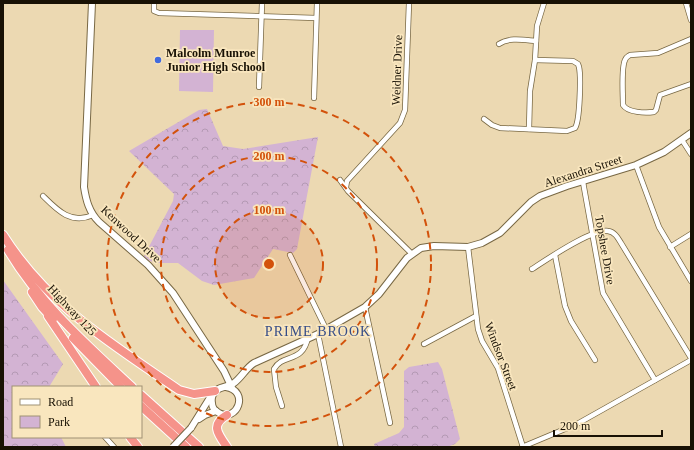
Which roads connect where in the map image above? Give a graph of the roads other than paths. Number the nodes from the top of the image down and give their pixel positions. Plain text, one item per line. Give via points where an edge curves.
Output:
1 (92, 3) edge
2 (154, 3) edge
3 (262, 3) edge
4 (317, 3) edge
5 (409, 3) edge
6 (544, 3) edge
7 (686, 3) edge
8 (261, 16) junction
9 (316, 18) junction
10 (691, 20) edge
11 (691, 39) edge
12 (536, 40) junction
13 (498, 44) dead end
14 (535, 60) junction
15 (691, 84) edge
16 (259, 87) dead end
17 (314, 98) dead end
18 (484, 119) dead end
19 (529, 129) junction
20 (691, 134) edge
21 (682, 140) junction
22 (691, 154) edge
23 (636, 165) junction
24 (340, 180) dead end
25 (583, 182) junction
26 (346, 187) junction
27 (43, 196) dead end
28 (93, 215) junction
29 (592, 233) junction
30 (691, 234) edge
31 (3, 235) edge
32 (3, 242) edge
33 (468, 247) junction
34 (670, 247) junction
35 (3, 253) edge
36 (412, 254) junction
37 (290, 255) dead end
38 (555, 255) junction
39 (532, 269) dead end
40 (691, 280) edge
41 (42, 307) junction
42 (365, 307) junction
43 (476, 316) junction
44 (326, 329) junction
45 (318, 334) junction
46 (308, 337) junction
47 (424, 344) dead end
48 (691, 359) edge
49 (595, 360) dead end
50 (222, 369) junction
51 (245, 370) junction
52 (655, 380) junction
53 (95, 386) edge
54 (120, 386) edge
55 (131, 386) edge
56 (230, 387) junction
57 (215, 392) junction
58 (142, 396) edge
59 (239, 399) junction
60 (282, 406) dead end
61 (142, 407) edge
62 (216, 411) junction
63 (227, 415) junction
64 (390, 423) dead end
65 (191, 428) junction
66 (106, 438) edge
67 (131, 438) edge
68 (114, 447) edge
69 (138, 447) edge
70 (172, 447) edge
71 (186, 447) edge
72 (199, 447) edge
73 (227, 447) edge
74 (341, 447) edge
75 (522, 447) edge

1 - 28 main road, Kenwood Drive via 84,187
2 - 8 street via 156,13
3 - 8 street
4 - 9 street
5 - 26 street, Weidner Drive via 404,117 347,181
6 - 12 street
7 - 10 street
8 - 9 street
8 - 16 street
9 - 17 street
11 - 15 street via 655,54 627,57 624,62 623,105 630,110 654,112 660,95
12 - 13 street via 509,40
12 - 14 street
14 - 19 street via 530,91
14 - 19 street via 569,61 578,64 578,119 575,128 570,130
18 - 19 street via 497,127
20 - 21 main road, Alexandra Street
21 - 22 street
21 - 23 main road, Alexandra Street
23 - 25 main road, Alexandra Street
23 - 34 street via 655,217
24 - 26 street
25 - 29 street, Topshee Drive
25 - 33 main road, Alexandra Street via 540,196 498,234
26 - 36 street
27 - 28 street via 66,216 85,218
28 - 50 main road, Kenwood Drive via 148,265 169,288 184,307
29 - 38 street
29 - 48 street via 614,233
29 - 52 street, Topshee Drive via 602,293
30 - 34 street
31 - 57 highway via 56,299 93,331 179,390 198,394
32 - 55 highway, Highway 125 via 58,316
33 - 36 main road, Alexandra Street via 430,246
33 - 43 street, Windsor Street
34 - 40 street
35 - 41 highway, Highway 125
36 - 42 main road, Alexandra Street
37 - 44 street
38 - 39 street
38 - 49 street via 565,306 571,321
41 - 53 highway
41 - 54 highway, Highway 125
42 - 44 main road, Alexandra Street
42 - 64 street
43 - 47 street
43 - 75 street, Windsor Street via 484,344 497,368
44 - 45 main road, Alexandra Street
45 - 46 main road, Alexandra Street
45 - 74 street
46 - 51 main road, Alexandra Street via 254,363
46 - 60 street via 307,345 302,352 278,364 274,369
48 - 52 street
50 - 51 main road via 235,377
50 - 56 main road, Kenwood Drive
50 - 57 main road, Kenwood Drive via 223,380
51 - 56 main road, Alexandra Street
51 - 59 main road via 239,386
52 - 75 street via 577,424
56 - 57 main road
56 - 59 main road
57 - 62 main road via 211,403
57 - 65 main road
58 - 72 highway
59 - 63 main road via 237,408
61 - 71 highway
62 - 63 main road
62 - 65 main road via 205,415
63 - 73 highway via 218,421 216,428
65 - 70 main road, bridge
66 - 68 street
67 - 69 highway

